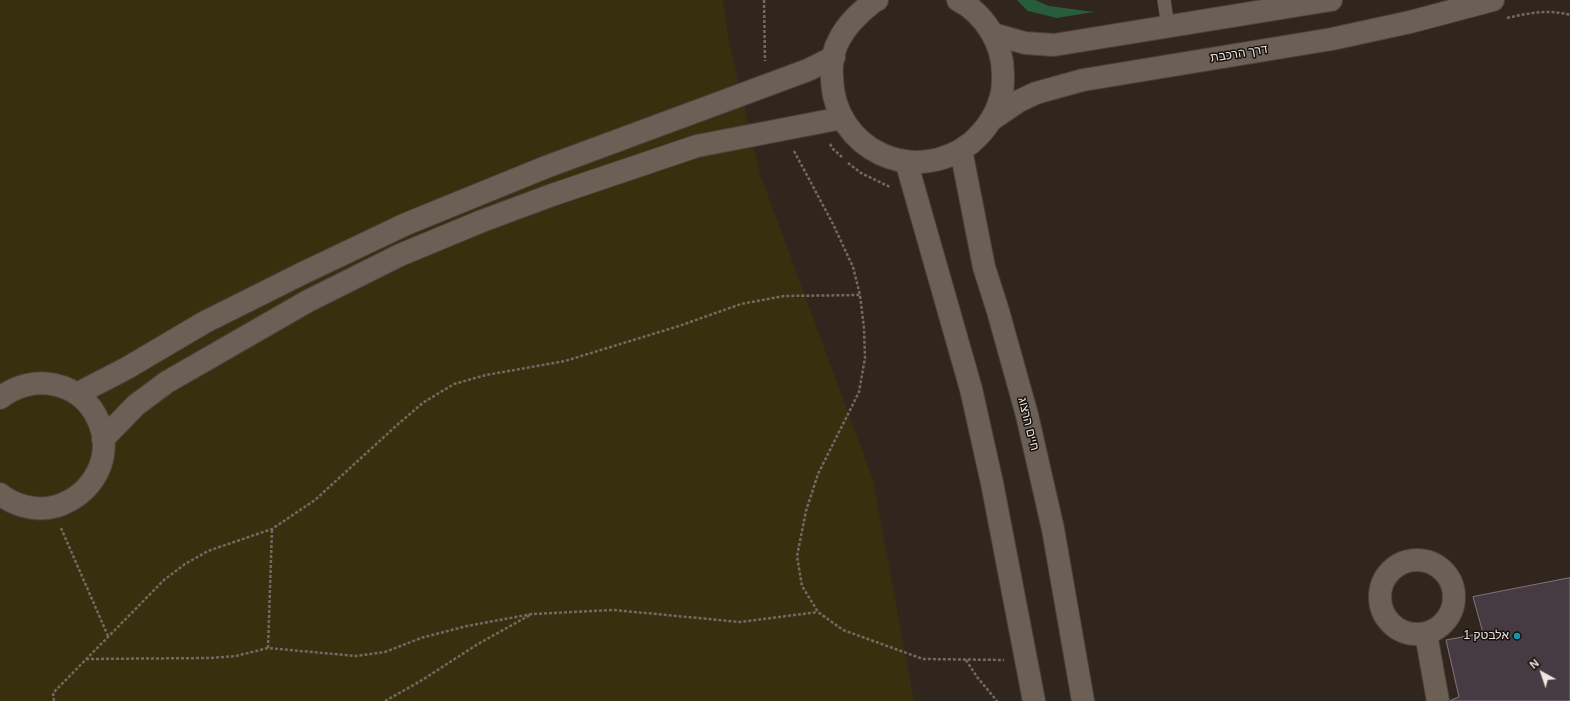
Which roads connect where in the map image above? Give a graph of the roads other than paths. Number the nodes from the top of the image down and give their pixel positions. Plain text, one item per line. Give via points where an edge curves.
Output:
1 (877, 0) edge
2 (958, 0) edge
3 (1164, 0) edge
4 (1331, 0) edge
5 (1493, 0) edge
6 (1298, 3) edge
7 (857, 9) edge
8 (1168, 27) junction
9 (993, 34) junction
10 (834, 57) junction
11 (842, 118) junction
12 (991, 120) junction
13 (961, 150) junction
14 (906, 161) junction
15 (77, 394) junction
16 (0, 398) edge
17 (103, 439) junction
18 (2, 498) edge
19 (1426, 634) dead end
20 (1034, 701) edge
21 (1083, 701) edge
22 (1438, 701) edge

1 - 7 street
2 - 9 street via 982,18
3 - 8 lane
4 - 6 street
5 - 12 street, דרך הרכבת via 1332,39 1083,80 1036,92
6 - 8 street
7 - 10 street via 838,41
8 - 9 street via 1054,46 1025,43
9 - 12 street via 1003,62 1003,77 1002,92
10 - 11 street via 831,66 832,93
10 - 15 street via 808,70 546,167 406,224 205,322
11 - 14 street via 858,139 869,147 889,158
11 - 17 street via 690,149 552,195 400,255 308,301 167,382 136,405
12 - 13 street via 978,137
13 - 14 street via 925,162
13 - 21 street, חיים הרצוג via 984,267 1027,415 1052,529
14 - 20 street via 971,389
15 - 16 street via 54,384 41,383 13,389
15 - 17 street via 90,406 99,422
17 - 18 street via 101,462 91,483 80,495 67,503 52,508 36,509
19 - 22 street

